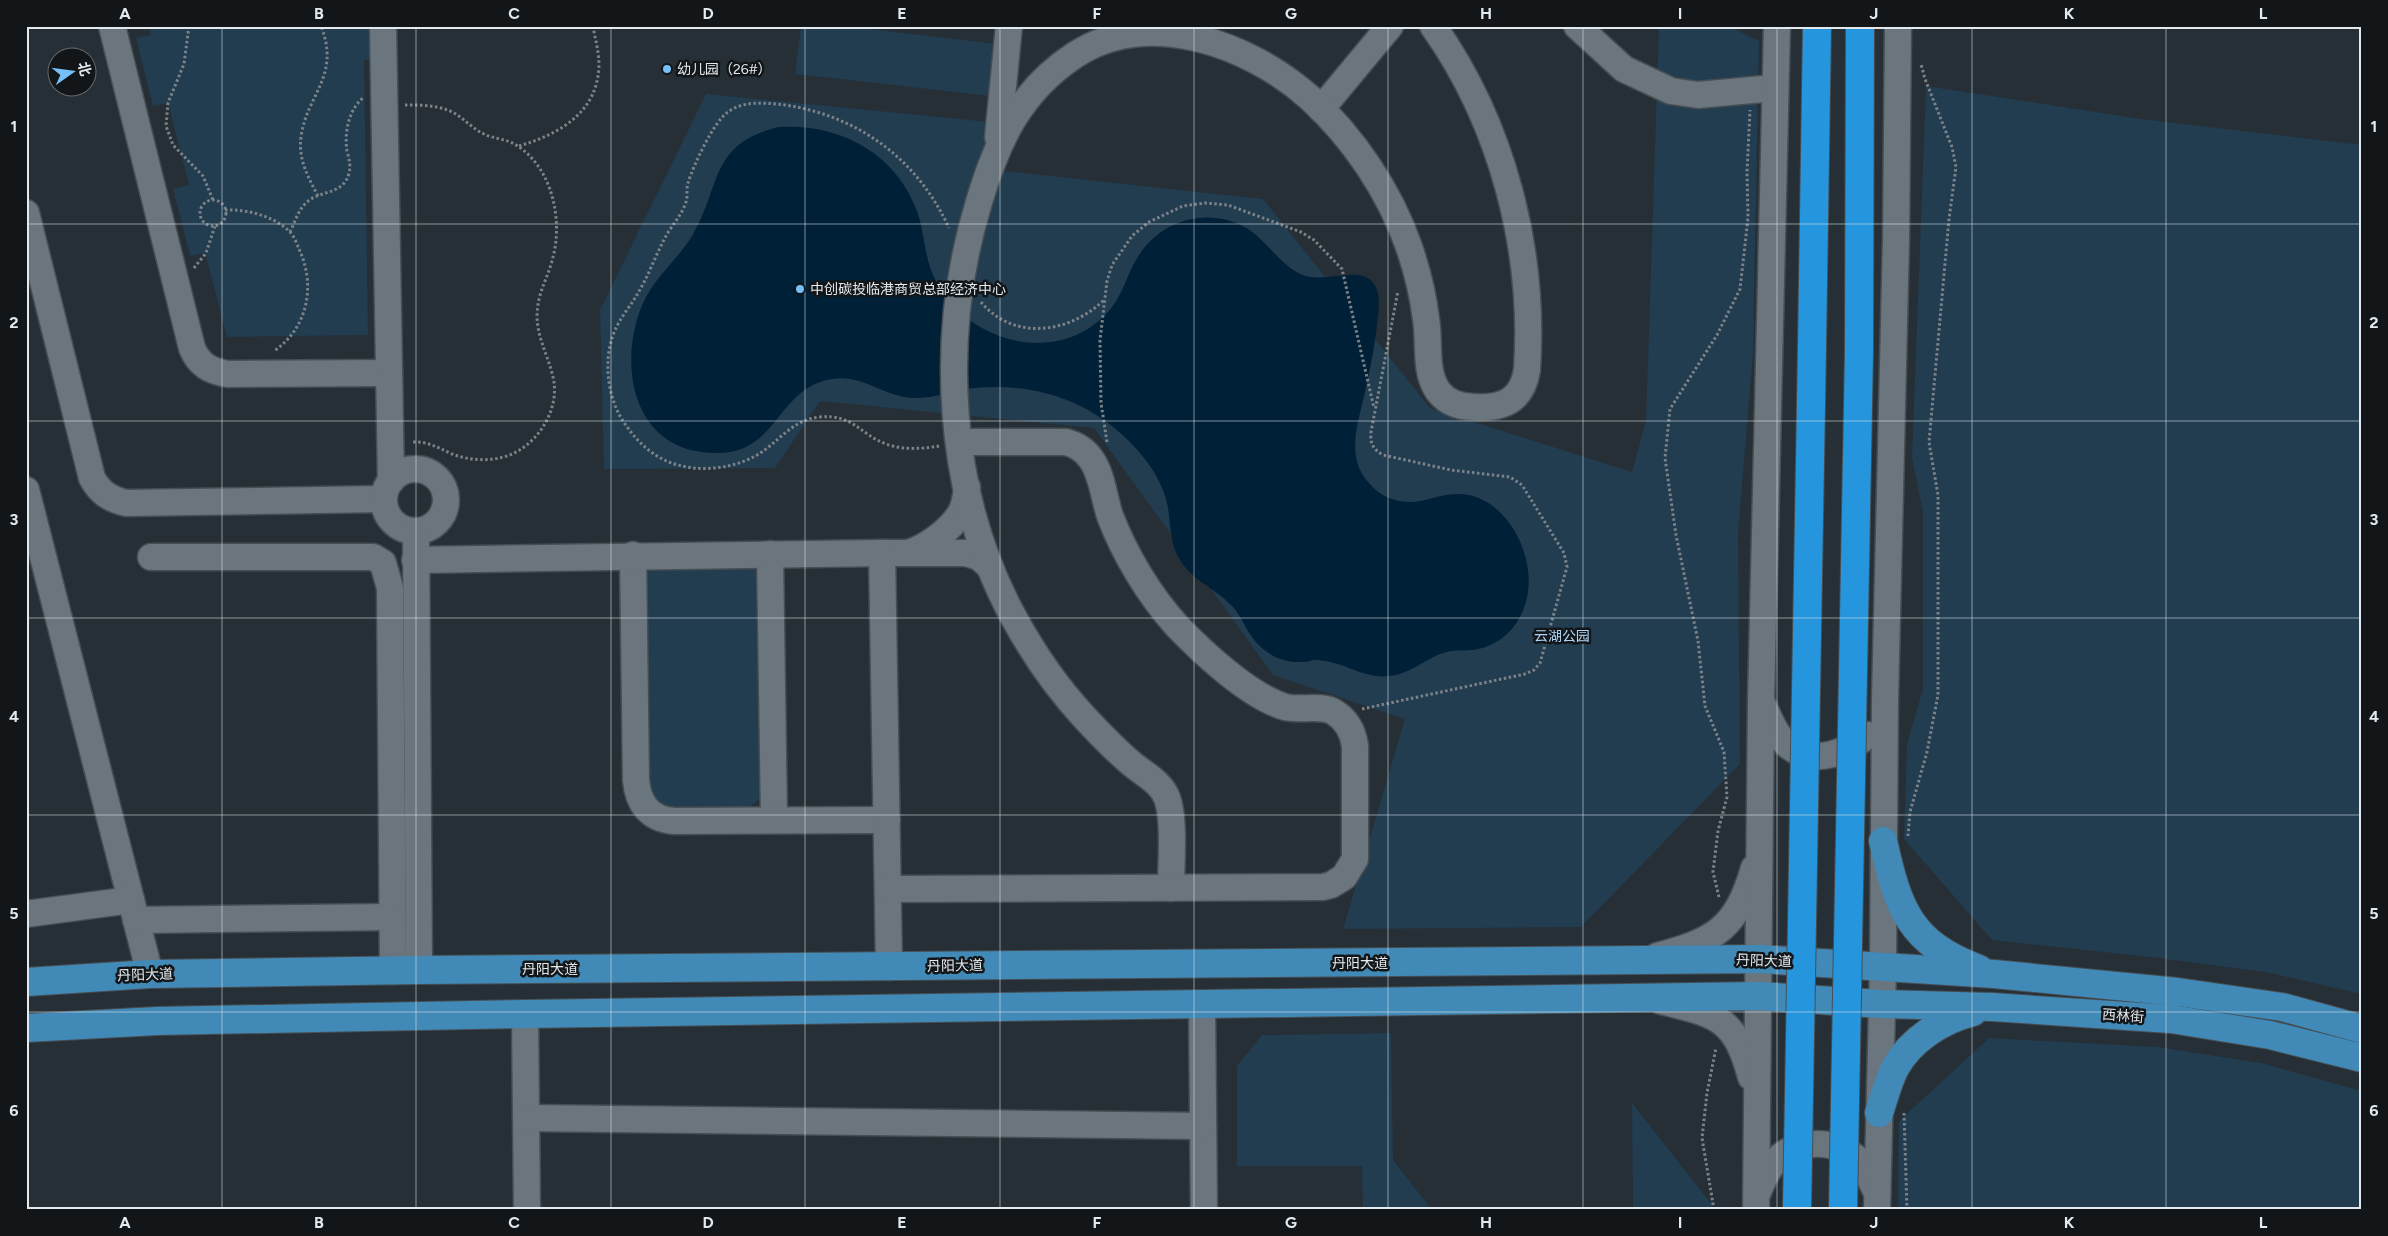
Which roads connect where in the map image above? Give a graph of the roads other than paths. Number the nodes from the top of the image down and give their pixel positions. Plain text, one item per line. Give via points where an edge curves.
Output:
1 (112, 26) edge
2 (383, 26) edge
3 (1009, 26) edge
4 (1390, 26) edge
5 (1433, 26) edge
6 (1577, 26) edge
7 (1898, 26) edge
8 (1776, 38) edge
9 (1860, 38) edge
10 (1817, 39) edge
11 (1763, 89) junction
12 (1321, 109) junction
13 (997, 152) junction
14 (26, 213) edge
15 (389, 373) junction
16 (959, 442) junction
17 (967, 486) junction
18 (26, 490) edge
19 (387, 490) junction
20 (416, 532) junction
21 (909, 552) junction
22 (882, 553) junction
23 (770, 554) junction
24 (633, 555) junction
25 (151, 557) dead end
26 (415, 560) junction
27 (989, 566) junction
28 (1885, 700) junction
29 (1762, 702) junction
30 (774, 820) junction
31 (887, 820) junction
32 (1761, 843) junction
33 (1895, 843) junction
34 (1171, 888) junction
35 (888, 889) junction
36 (133, 910) junction
37 (26, 914) edge
38 (392, 917) junction
39 (1760, 959) junction
40 (1642, 960) junction
41 (1128, 964) junction
42 (889, 967) junction
43 (1883, 967) junction
44 (768, 968) junction
45 (406, 970) junction
46 (150, 974) junction
47 (1994, 974) junction
48 (26, 982) edge
49 (1759, 996) junction
50 (1646, 998) junction
51 (1881, 1004) junction
52 (1202, 1005) junction
53 (1127, 1006) junction
54 (1992, 1007) junction
55 (769, 1011) junction
56 (525, 1014) junction
57 (26, 1028) edge
58 (2362, 1029) edge
59 (2362, 1058) edge
60 (1891, 1112) junction
61 (526, 1118) junction
62 (1758, 1121) junction
63 (1203, 1126) junction
64 (1877, 1202) edge
65 (1757, 1203) edge
66 (527, 1210) edge
67 (1204, 1210) edge
68 (1797, 1210) edge
69 (1843, 1210) edge

1 - 15 street via 192,348 199,361 211,370 228,374
2 - 15 street
3 - 13 street
4 - 12 street
5 - 12 street via 1476,100 1499,158 1516,216 1524,268 1529,343 1526,378 1519,392 1506,403 1490,408 1462,406 1449,402 1436,386 1430,370 1421,290 1402,229 1368,166
6 - 11 street via 1624,69 1671,91 1698,95
7 - 28 street via 1909,58 1896,240
8 - 11 street
9 - 69 highway, bridge via 1859,351
10 - 68 highway, bridge
11 - 29 street
12 - 13 street via 1291,83 1246,56 1201,39 1177,34 1132,34 1080,52 1053,70 1017,111
13 - 16 street via 973,221 956,310 954,360
14 - 19 street via 92,478 107,496 126,503
15 - 19 street
16 - 17 street
16 - 34 street via 1066,442 1082,449 1095,464 1124,547 1148,588 1176,625 1211,660 1273,702 1292,709 1332,710 1350,727 1355,746 1356,850 1353,865 1344,877 1322,887
17 - 21 street via 965,503 956,518 929,543
17 - 27 street
18 - 36 street
19 - 20 street via 384,509 396,526
19 - 20 street via 396,474 405,470 424,470 440,481 446,500 441,518 425,530
20 - 26 street
21 - 22 street
21 - 27 street via 966,553 979,557
22 - 23 street
22 - 31 street
23 - 24 street
23 - 30 street
24 - 26 street
24 - 30 street via 636,780 642,804 652,815 666,820
25 - 38 street via 373,557 383,563 390,588
26 - 45 street
27 - 34 street via 1022,633 1065,696 1119,752 1162,787 1170,810
28 - 29 street via 1873,731 1839,753 1822,756 1809,756 1790,748 1775,731
28 - 33 street
29 - 32 street
30 - 31 street
31 - 35 street
32 - 39 street
32 - 40 street via 1746,896 1716,934 1697,944
33 - 43 street
33 - 47 main road via 1892,879 1901,906 1914,929 1938,948
34 - 35 street
35 - 42 street
36 - 37 street
36 - 38 street
36 - 46 street
38 - 45 street
39 - 40 main road, 丹阳大道
39 - 43 main road, 丹阳大道
39 - 49 street
40 - 41 main road, 丹阳大道
41 - 42 main road, 丹阳大道
41 - 53 main road
42 - 44 main road, 丹阳大道
43 - 47 main road, 西林街
43 - 51 street
44 - 45 main road, 丹阳大道
44 - 55 main road
45 - 46 main road, 丹阳大道
46 - 48 main road, 丹阳大道
47 - 58 main road, 西林街 via 2178,992 2282,1007
49 - 50 main road
49 - 51 main road
49 - 62 street
50 - 52 main road
50 - 62 street via 1710,1015 1729,1027 1744,1050
51 - 54 main road, 西林街
51 - 60 street
52 - 53 main road
52 - 63 street
53 - 55 main road
54 - 59 main road, 西林街 via 2171,1019 2270,1035
54 - 60 main road via 1957,1016 1938,1025 1915,1044 1896,1067
55 - 56 main road
56 - 57 main road
56 - 61 street
60 - 64 street
61 - 63 street
61 - 66 street
62 - 65 street
63 - 67 street
64 - 65 street via 1868,1173 1856,1158 1838,1146 1818,1144 1802,1145 1782,1155 1768,1169

